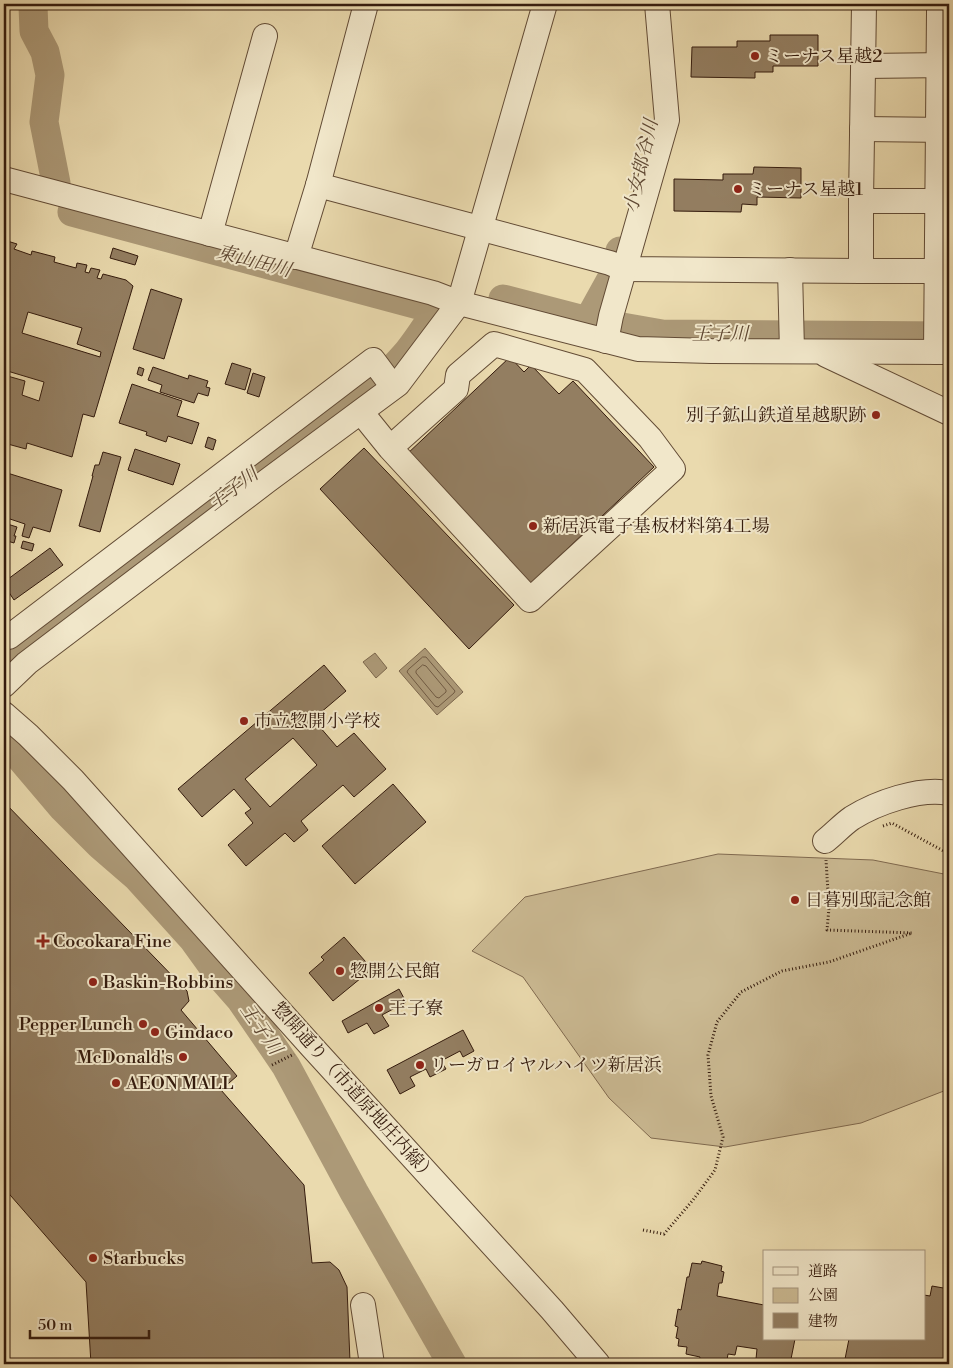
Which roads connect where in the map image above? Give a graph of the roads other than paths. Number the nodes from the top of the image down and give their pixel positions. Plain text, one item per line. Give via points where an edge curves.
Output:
1 (366, 4) edge
2 (545, 4) edge
3 (657, 4) edge
4 (864, 4) edge
5 (941, 4) edge
6 (265, 36) dead end
7 (944, 65) edge
8 (864, 66) junction
9 (862, 129) junction
10 (943, 130) edge
11 (4, 179) edge
12 (318, 185) junction
13 (862, 201) junction
14 (943, 201) edge
15 (480, 229) junction
16 (210, 234) junction
17 (296, 256) junction
18 (618, 266) junction
19 (790, 270) junction
20 (861, 271) junction
21 (943, 271) edge
22 (459, 303) junction
23 (608, 331) junction
24 (791, 340) junction
25 (820, 352) junction
26 (906, 352) junction
27 (940, 352) edge
28 (393, 387) junction
29 (899, 389) junction
30 (361, 412) junction
31 (949, 413) edge
32 (390, 448) junction
33 (9, 637) dead end
34 (4, 685) edge
35 (4, 714) edge
36 (949, 793) edge
37 (825, 841) road end
38 (363, 1305) dead end
39 (372, 1364) edge
40 (598, 1364) edge

1 - 12 street
2 - 15 street
3 - 18 street via 667,120
4 - 8 street
5 - 7 street
6 - 16 street
7 - 8 street
7 - 10 street
8 - 9 street
9 - 10 street
9 - 13 street
10 - 14 street
11 - 16 street
12 - 15 street
12 - 17 street
13 - 14 street
13 - 20 street
14 - 21 street
15 - 18 street
15 - 22 street
16 - 17 street
17 - 22 street
18 - 19 street
18 - 23 street
19 - 20 street
19 - 24 street
20 - 21 street
21 - 27 street via 937,326
22 - 23 street
22 - 28 street
23 - 24 street via 638,349
24 - 25 street
25 - 26 street
25 - 29 street
26 - 27 street
26 - 29 street via 896,376
28 - 30 street
28 - 33 street via 373,360
29 - 31 street
30 - 32 street
30 - 34 street via 27,663
32 - 32 street via 456,389 458,375 494,344 585,370 650,438 673,469 530,600
35 - 40 street, 惣開通り（市道原地庄内線） via 73,780
36 - 37 street via 927,792 870,808
38 - 39 street

